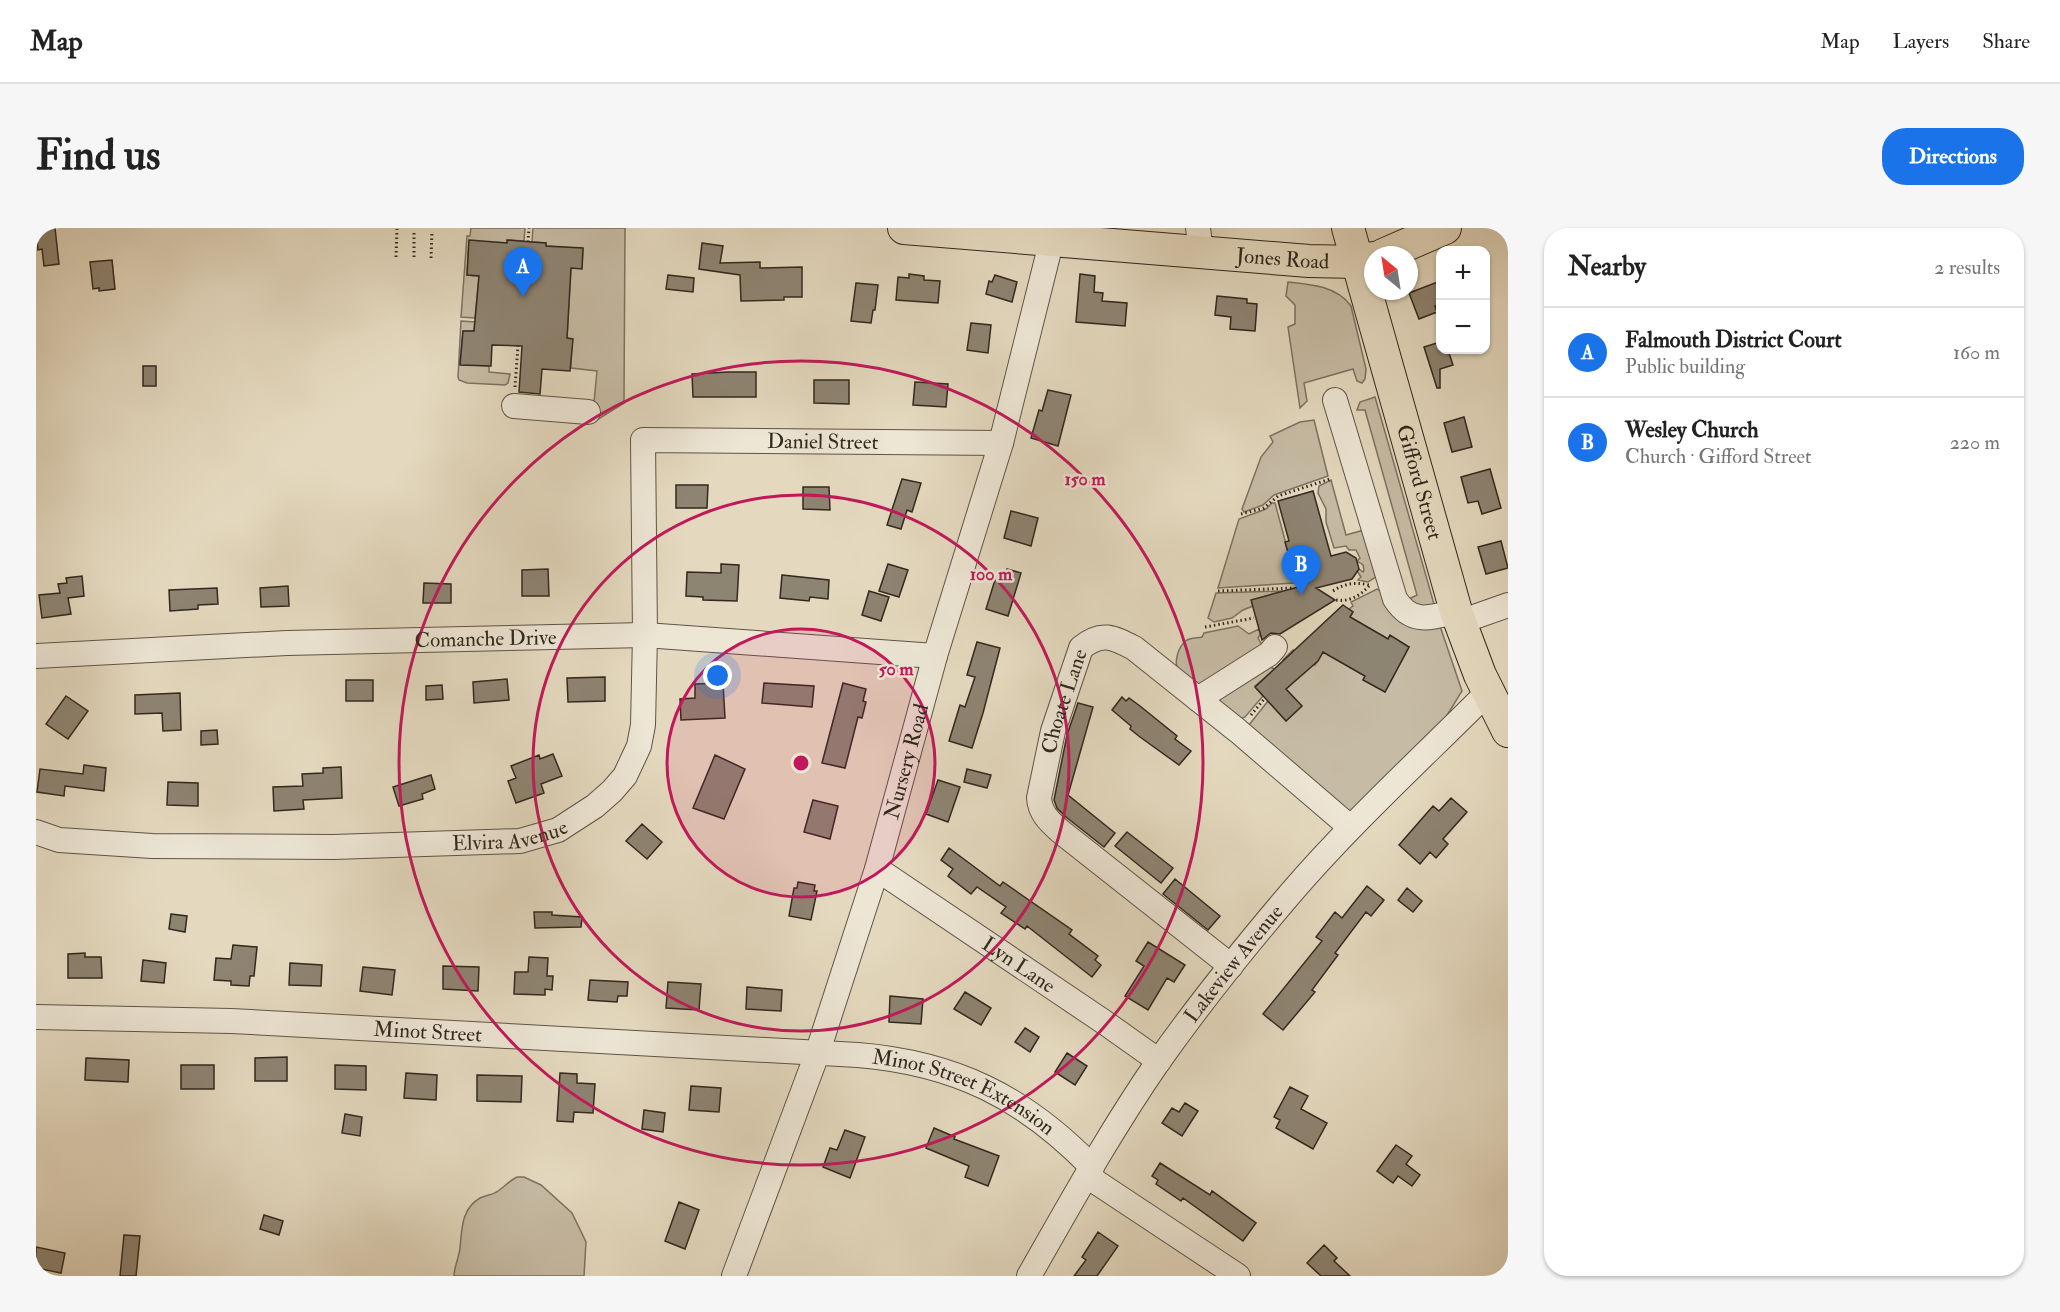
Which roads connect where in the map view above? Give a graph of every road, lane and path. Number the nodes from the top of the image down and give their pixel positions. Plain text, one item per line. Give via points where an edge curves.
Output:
1 (529, 228) edge
2 (904, 228) edge
3 (1348, 228) edge
4 (1445, 228) edge
5 (397, 229) edge
6 (414, 230) dead end
7 (432, 231) dead end
8 (1148, 238) edge
9 (1052, 239) junction
10 (1200, 240) edge
11 (528, 242) dead end
12 (1401, 246) edge
13 (1364, 249) edge
14 (396, 257) dead end
15 (414, 257) dead end
16 (431, 258) dead end
17 (1364, 258) edge
18 (1380, 300) edge
19 (518, 346) dead end
20 (1335, 400) dead end
21 (514, 406) joint
22 (588, 412) dead end
23 (643, 440) joint
24 (1001, 443) junction
25 (1330, 479) dead end
26 (1241, 514) dead end
27 (1294, 588) dead end
28 (1218, 591) dead end
29 (1334, 591) dead end
30 (1336, 600) dead end
31 (1508, 605) edge
32 (1458, 617) junction
33 (1254, 618) dead end
34 (1205, 627) dead end
35 (645, 635) junction
36 (1275, 647) dead end
37 (36, 656) edge
38 (935, 656) junction
39 (1488, 692) junction
40 (1198, 699) junction
41 (1508, 731) edge
42 (1350, 828) junction
43 (36, 832) edge
44 (878, 868) junction
45 (1231, 966) junction
46 (36, 1017) edge
47 (817, 1054) junction
48 (1159, 1061) junction
49 (1089, 1172) junction
50 (1228, 1273) edge
51 (734, 1276) edge
52 (1029, 1276) edge

1 - 11 path
2 - 9 main road, Jones Road
3 - 13 main road, Gifford Street
4 - 12 main road, Jones Road
5 - 14 path
6 - 15 path
7 - 16 path
8 - 9 main road, Jones Road
8 - 10 main road, Jones Road
9 - 24 street, Nursery Road
10 - 17 main road, Jones Road via 1309,261
18 - 32 main road, Gifford Street via 1419,483
19 - 21 path
20 - 32 street via 1395,599 1401,609 1419,618
21 - 22 street
23 - 24 street, Daniel Street
23 - 35 street, Elvira Avenue
24 - 38 street, Nursery Road
25 - 26 path via 1278,496 1264,508
27 - 28 path
29 - 30 path via 1355,583 1370,585 1358,596
31 - 32 street
32 - 39 main road, Gifford Street
33 - 34 path
35 - 37 street, Comanche Drive via 287,642
35 - 38 street, Comanche Drive
35 - 43 street, Elvira Avenue via 643,725 634,760 612,791 594,806 540,837 520,841 345,846 163,846 59,840
36 - 40 street
38 - 44 street, Nursery Road
39 - 41 main road, Gifford Street
39 - 42 street, Lakeview Avenue
40 - 42 street, Choate Lane
40 - 45 street, Choate Lane via 1134,648 1111,637 1090,640 1081,648 1053,731 1038,798 1043,815 1055,826
42 - 45 street, Lakeview Avenue
44 - 47 street, Nursery Road
44 - 48 street, Lyn Lane
45 - 48 street, Lakeview Avenue
46 - 47 street, Minot Street via 231,1021
47 - 49 street, Minot Street Extension via 903,1060 970,1080 1030,1115 1069,1146
47 - 51 street, Nursery Road
48 - 49 street, Lakeview Avenue
49 - 50 street, Minot Street Extension
49 - 52 street, Lakeview Avenue

